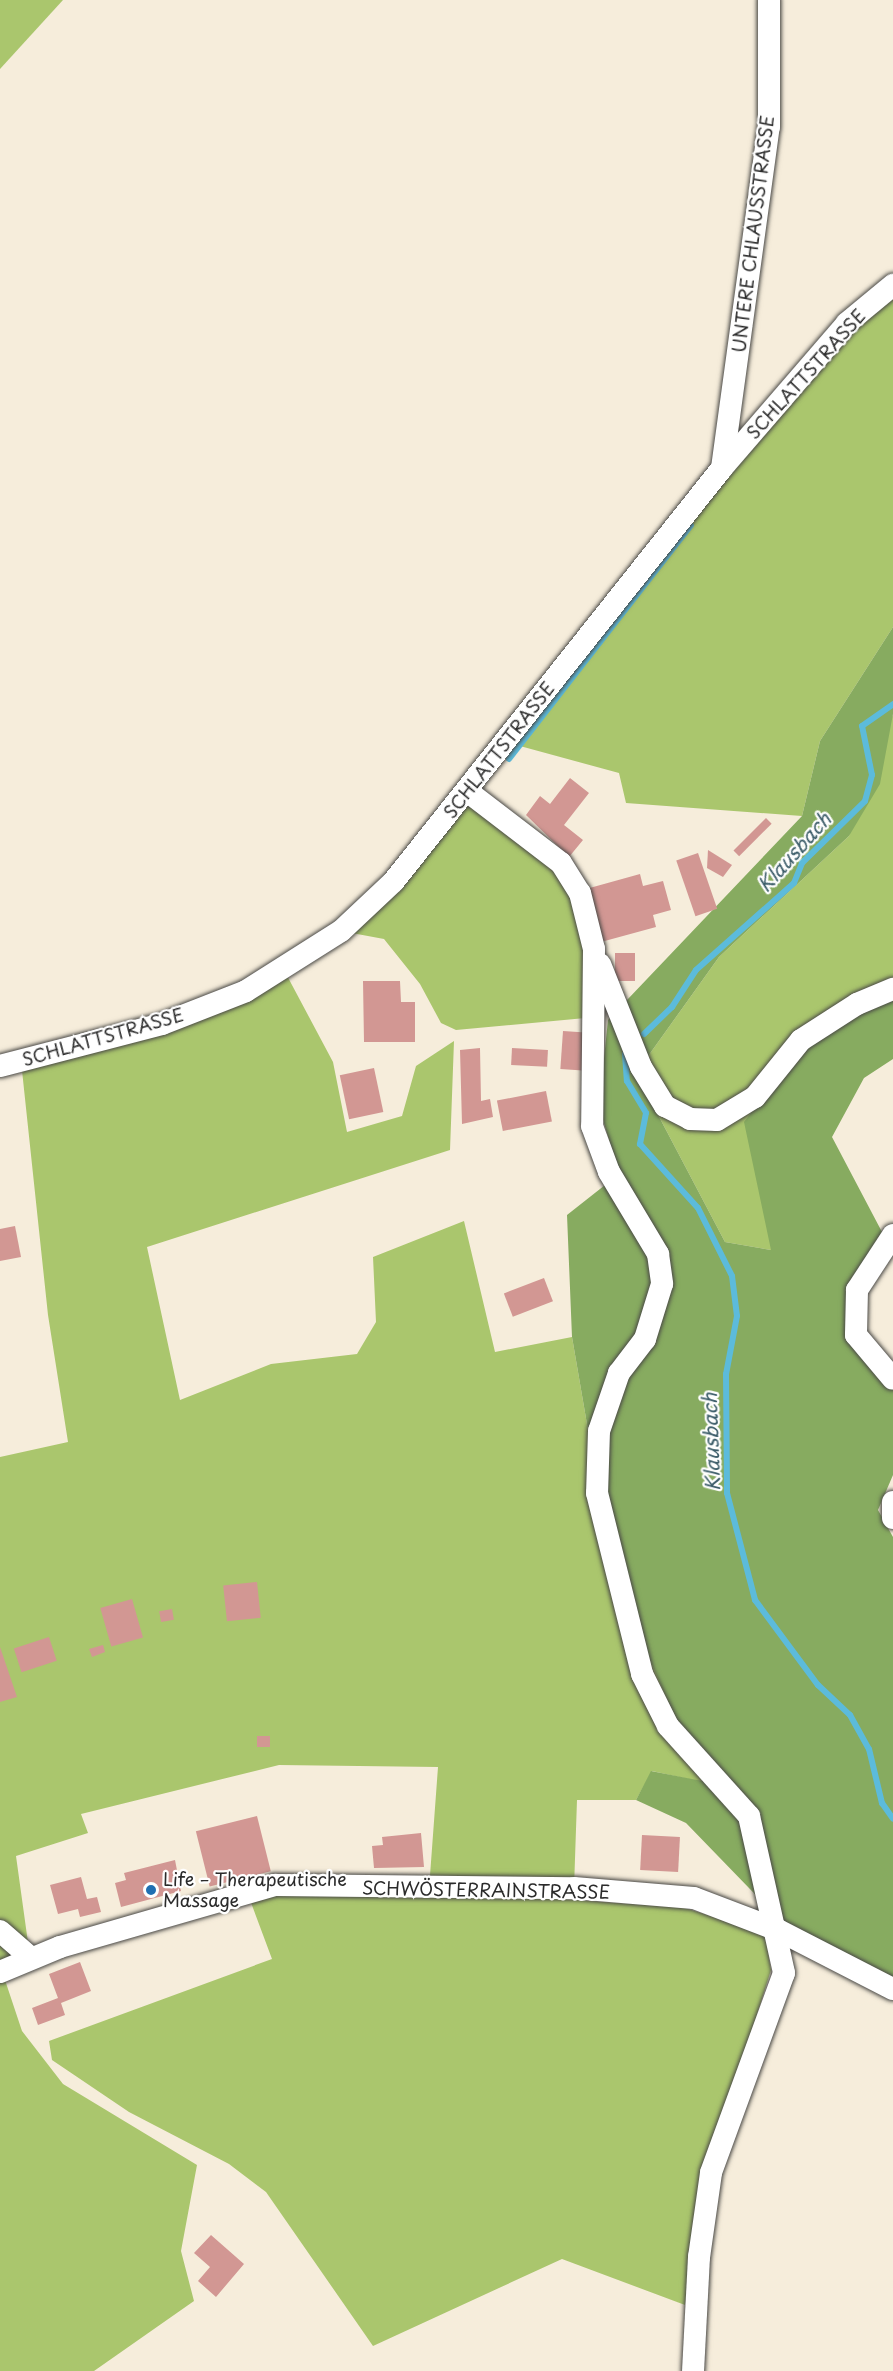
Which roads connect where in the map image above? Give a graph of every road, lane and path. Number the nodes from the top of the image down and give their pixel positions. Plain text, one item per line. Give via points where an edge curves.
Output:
1 (769, 0) edge
2 (893, 285) edge
3 (722, 468) junction
4 (467, 791) junction
5 (594, 949) junction
6 (893, 989) edge
7 (0, 1066) edge
8 (893, 1235) edge
9 (893, 1379) edge
10 (893, 1502) edge
11 (893, 1518) edge
12 (778, 1930) junction
13 (0, 1931) edge
14 (30, 1958) junction
15 (0, 1972) edge
16 (893, 1989) edge
17 (693, 2371) edge

1 - 3 street, UNTERE CHLAUSSTRASSE via 769,127
2 - 3 street, SCHLATTSTRASSE via 847,322
3 - 4 street, SCHLATTSTRASSE
4 - 5 street via 561,863 580,893
4 - 7 street, SCHLATTSTRASSE via 368,908 284,970 162,1024
5 - 6 street via 641,1066 665,1106 690,1119 717,1120 755,1097 801,1040 857,1004
5 - 12 street via 592,1126 609,1172 639,1214 658,1254 662,1284 645,1339 619,1373 599,1431 597,1493 642,1674 668,1726 749,1816
8 - 9 street via 857,1290 856,1335
10 - 11 street
12 - 14 street, SCHWÖSTERRAINSTRASSE via 694,1898 574,1888 275,1885
12 - 16 street, SCHWÖSTERRAINSTRASSE
12 - 17 street via 784,1973 711,2173 699,2257
13 - 14 street
14 - 15 street, SCHWÖSTERRAINSTRASSE

